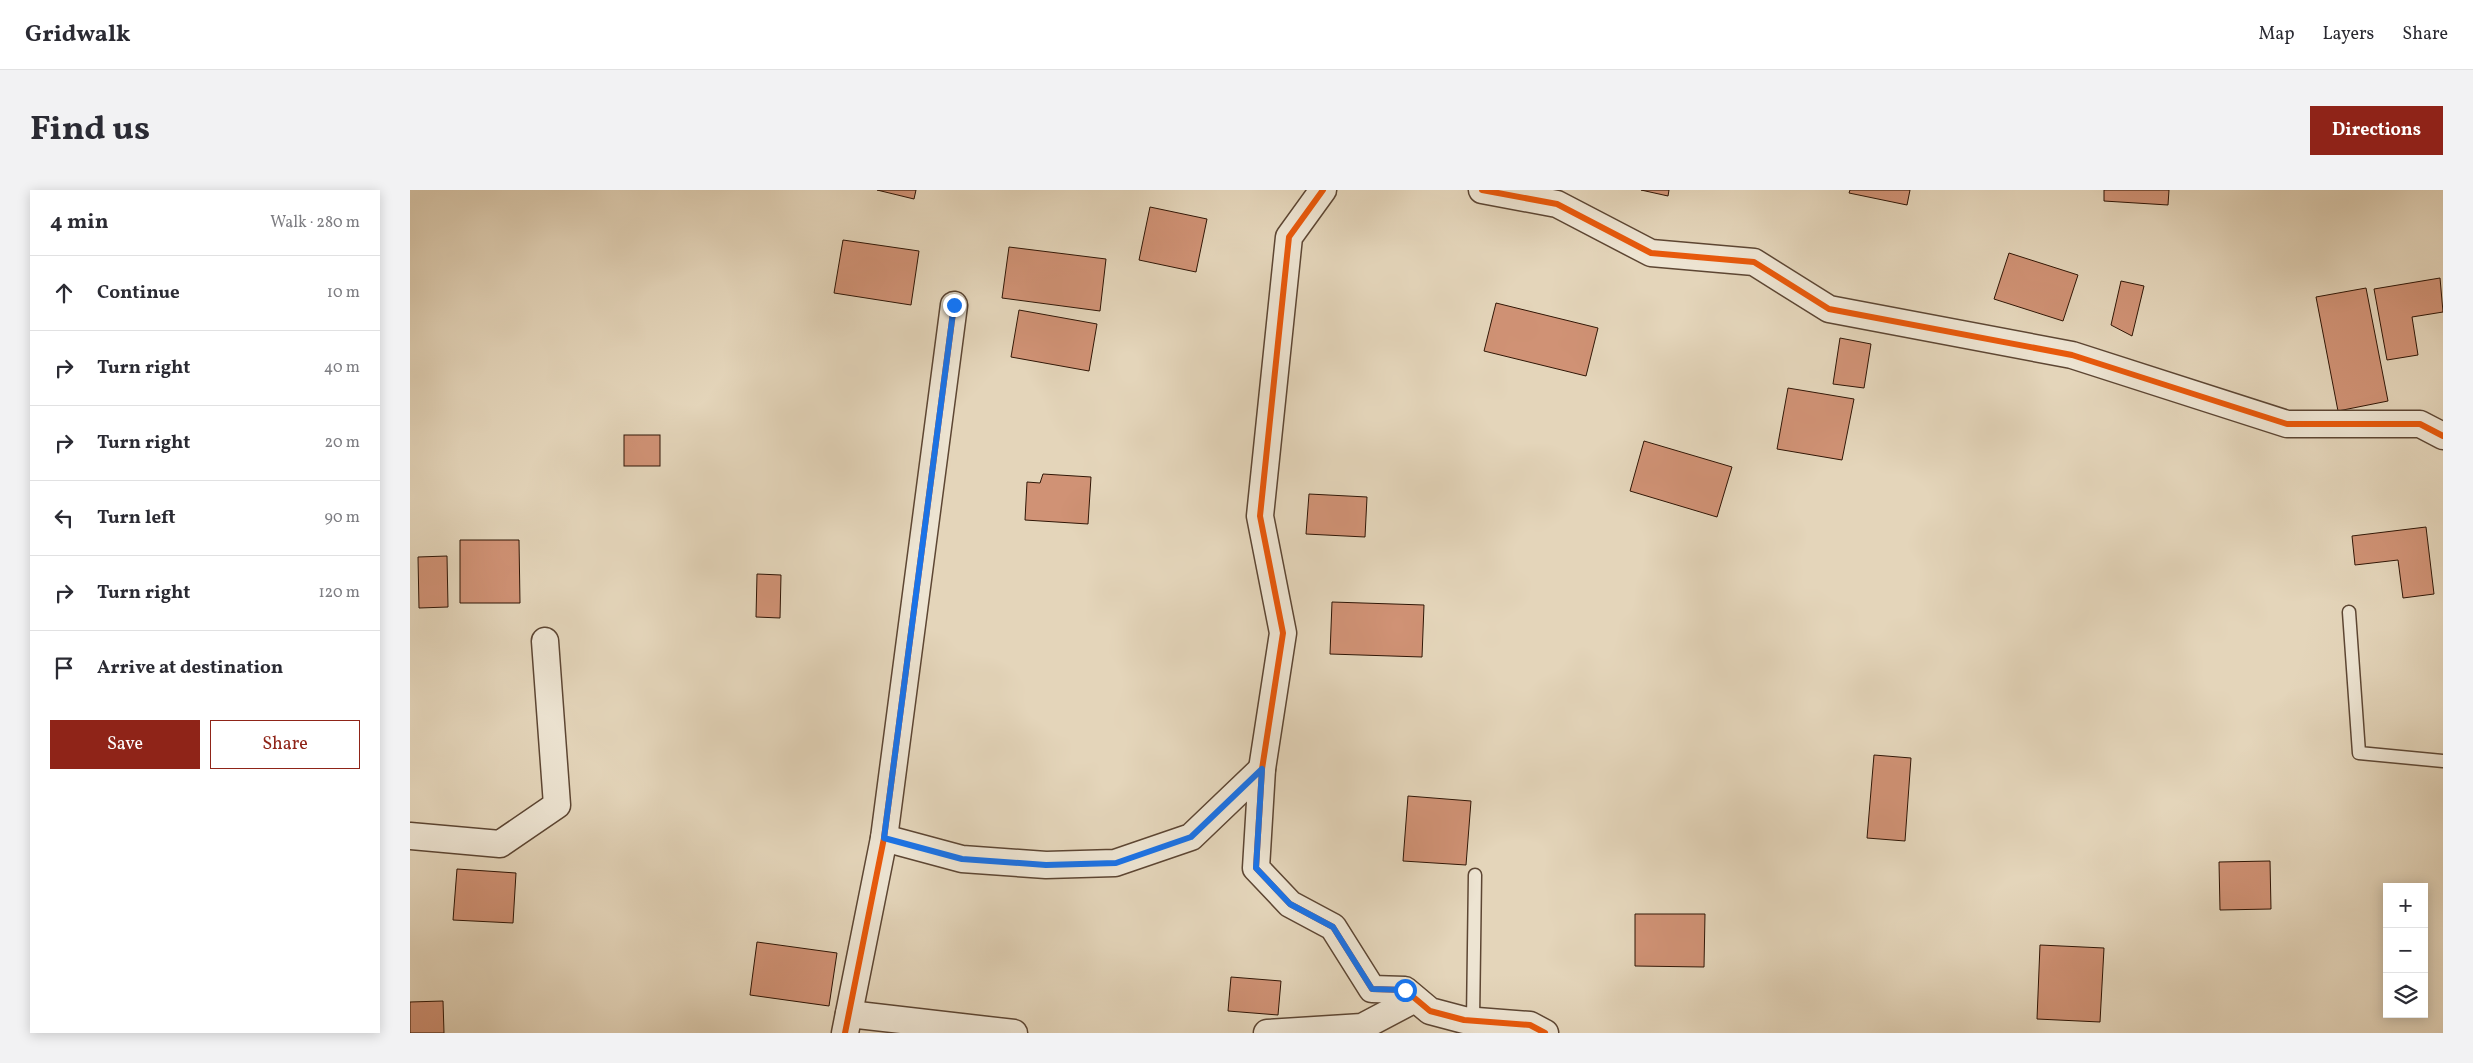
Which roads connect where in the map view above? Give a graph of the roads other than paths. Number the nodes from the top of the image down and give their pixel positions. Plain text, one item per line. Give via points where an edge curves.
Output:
1 (1323, 190) edge
2 (1482, 190) edge
3 (954, 305) dead end
4 (2443, 436) edge
5 (2350, 612) dead end
6 (545, 641) dead end
7 (2443, 761) edge
8 (1262, 769) junction
9 (410, 836) edge
10 (884, 838) junction
11 (1475, 875) dead end
12 (1415, 998) junction
13 (1472, 1021) junction
14 (847, 1023) edge
15 (1014, 1033) edge
16 (1267, 1033) edge
17 (1545, 1033) edge

1 - 8 street via 1289,237 1260,516 1283,633
2 - 4 street via 1557,204 1651,253 1754,262 1829,309 2072,355 2287,424 2420,424
3 - 10 street
5 - 7 lane via 2359,753
6 - 9 street via 557,805 500,844
8 - 10 street via 1191,837 1116,863 1046,865 962,859
8 - 12 street via 1256,868 1290,904 1333,927 1372,989 1405,990
10 - 14 street
11 - 13 lane
12 - 13 street via 1430,1011
12 - 16 street via 1362,1027
13 - 17 street via 1530,1025
14 - 15 street

